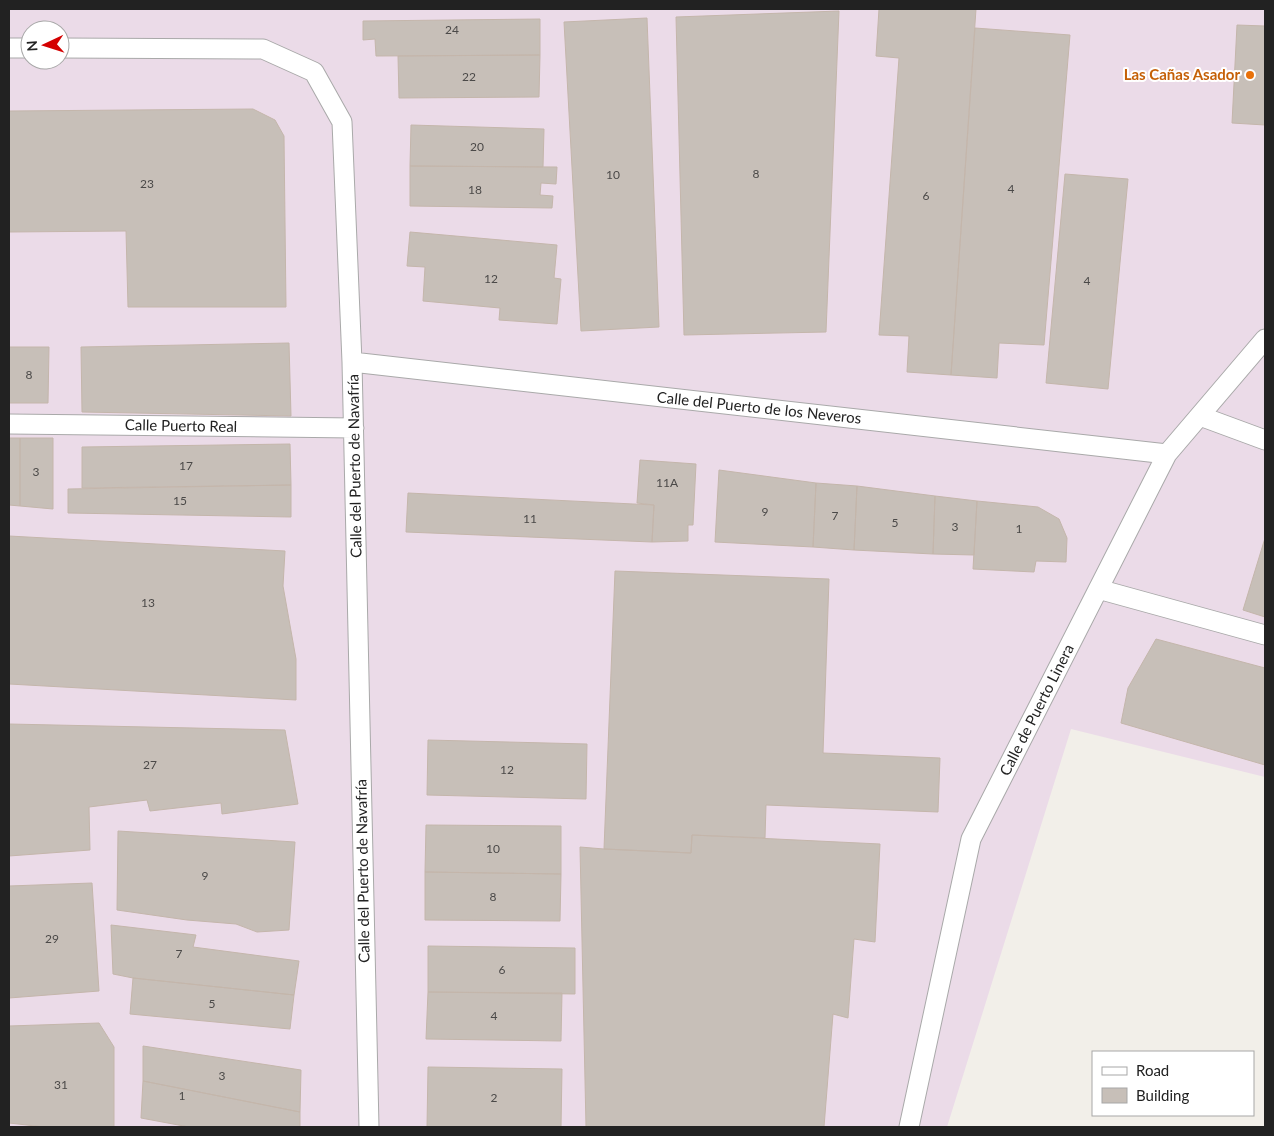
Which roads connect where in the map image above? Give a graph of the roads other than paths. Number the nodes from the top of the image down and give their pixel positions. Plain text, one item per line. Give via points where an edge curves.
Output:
1 (70, 48) edge
2 (1265, 339) edge
3 (352, 362) junction
4 (1200, 416) junction
5 (9, 424) edge
6 (354, 428) junction
7 (1265, 440) edge
8 (1166, 454) junction
9 (1098, 588) junction
10 (1265, 635) edge
11 (369, 1127) edge
12 (909, 1127) edge

1 - 3 street, Calle del Puerto de Navafría via 263,49 314,72 342,122
2 - 4 street, Calle de Puerto Linera
3 - 6 street, Calle del Puerto de Navafría
3 - 8 street, Calle del Puerto de los Neveros
4 - 7 street
4 - 8 street, Calle de Puerto Linera
5 - 6 street, Calle Puerto Real
6 - 11 street, Calle del Puerto de Navafría
8 - 9 street, Calle de Puerto Linera
9 - 10 street
9 - 12 street, Calle de Puerto Linera via 971,839

